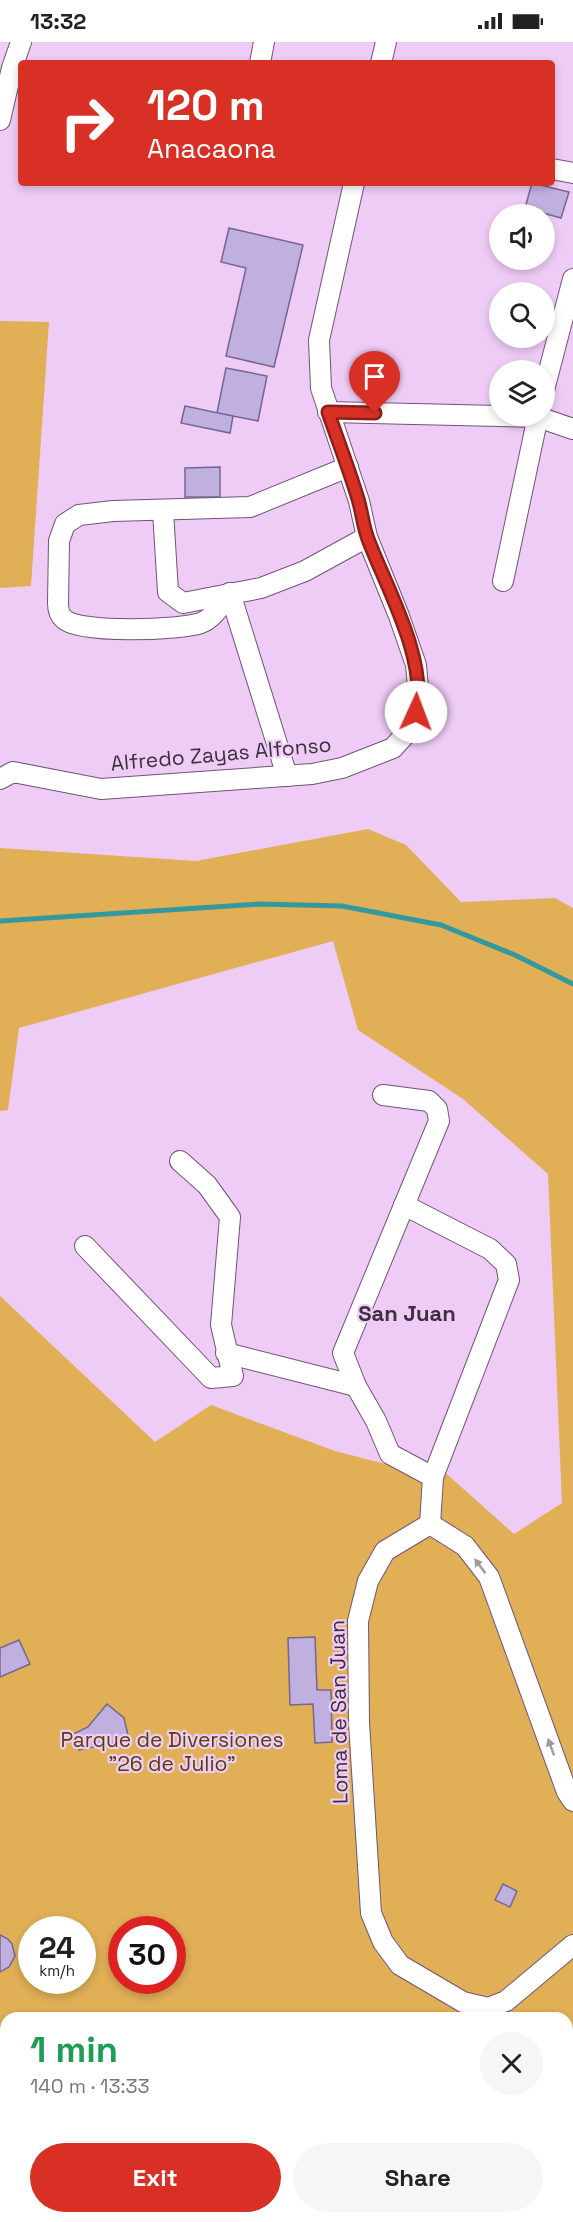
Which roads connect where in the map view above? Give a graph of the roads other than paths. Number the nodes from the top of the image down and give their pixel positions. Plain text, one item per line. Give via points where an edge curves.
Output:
1 (21, 42) edge
2 (264, 42) edge
3 (386, 42) edge
4 (261, 60) edge
5 (382, 60) edge
6 (6, 67) edge
7 (0, 120) edge
8 (555, 170) edge
9 (573, 173) edge
10 (353, 186) edge
11 (573, 279) edge
12 (552, 360) edge
13 (328, 412) junction
14 (489, 415) edge
15 (555, 422) edge
16 (536, 426) edge
17 (573, 429) edge
18 (348, 467) junction
19 (163, 511) junction
20 (367, 537) junction
21 (503, 581) dead end
22 (230, 593) junction
23 (286, 776) junction
24 (0, 779) edge
25 (383, 1095) dead end
26 (180, 1161) dead end
27 (404, 1205) junction
28 (85, 1246) dead end
29 (226, 1353) junction
30 (356, 1386) junction
31 (433, 1478) junction
32 (430, 1524) junction
33 (573, 1801) edge
34 (573, 1945) edge

1 - 6 street
2 - 4 street
3 - 5 street
6 - 7 street
8 - 9 street
10 - 13 street, Alfredo Zayas Alfonso via 319,340 321,387
11 - 12 street
13 - 14 street
13 - 18 street, Alfredo Zayas Alfonso
15 - 17 street
16 - 21 street
18 - 19 street via 250,507
18 - 20 street, Alfredo Zayas Alfonso
19 - 22 street via 168,592 183,603
19 - 22 street via 79,514 65,524 58,553 58,612 62,619 81,626 111,628 187,626 209,619
20 - 22 street via 305,571 261,588
20 - 23 street, Alfredo Zayas Alfonso via 416,665 419,699 413,726 393,748 366,760 322,772
22 - 23 street
23 - 24 street, Alfredo Zayas Alfonso via 101,789 13,772
25 - 27 street via 429,1101 437,1109 439,1121
26 - 29 street via 207,1185 230,1217 221,1325
27 - 30 street via 343,1353
27 - 31 street via 490,1249 506,1264 509,1280
28 - 29 street via 211,1378 233,1376
29 - 30 street
30 - 31 street via 390,1454
31 - 32 street
33 -> 32 street via 489,1577 465,1546
32 - 34 street, Loma de San Juan via 385,1551 368,1581 358,1621 359,1723 372,1913 383,1942 400,1965 463,2002 488,2008 506,2001

